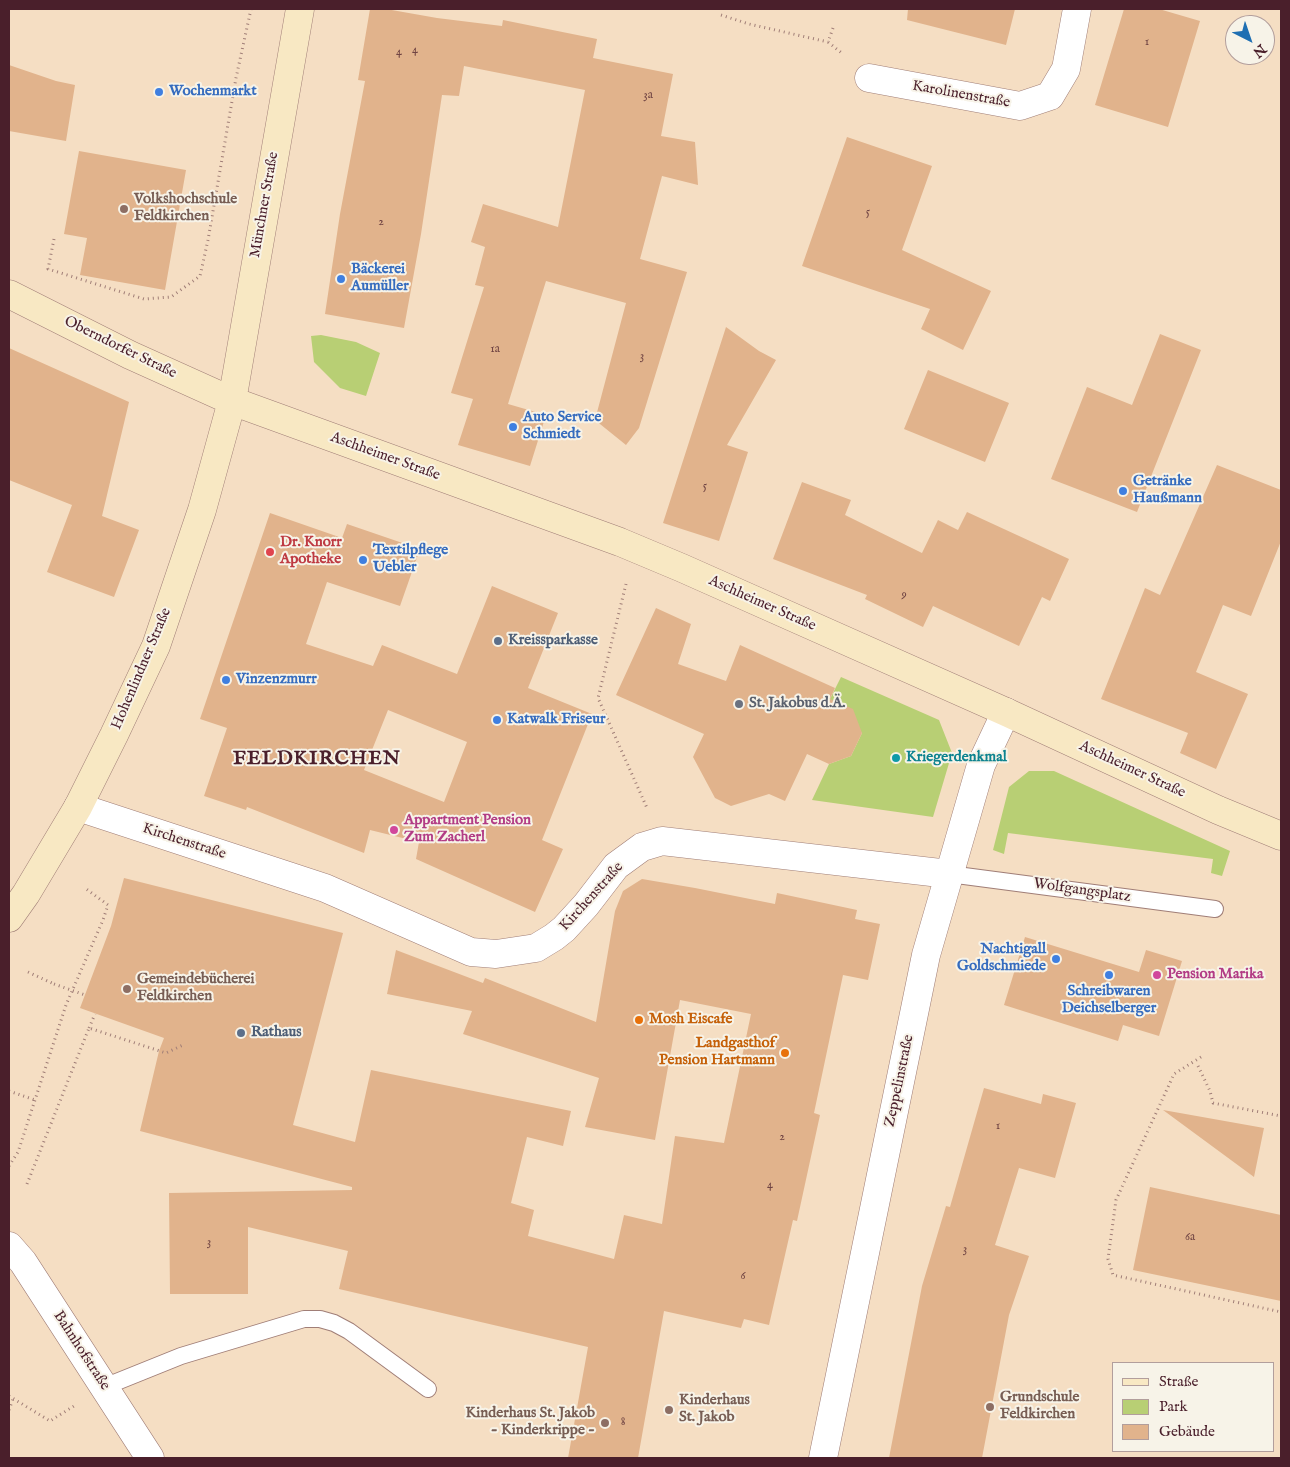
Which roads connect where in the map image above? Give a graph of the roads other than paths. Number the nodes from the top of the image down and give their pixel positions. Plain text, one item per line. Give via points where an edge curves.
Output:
1 (300, 9) edge
2 (1077, 9) edge
3 (869, 78) dead end
4 (9, 294) edge
5 (232, 400) junction
6 (1006, 712) junction
7 (78, 807) junction
8 (1281, 836) edge
9 (950, 874) junction
10 (1216, 909) dead end
11 (9, 918) edge
12 (9, 1246) edge
13 (104, 1387) junction
14 (428, 1389) dead end
15 (150, 1458) edge
16 (823, 1458) edge

1 - 5 main road, Münchner Straße
2 - 3 street, Karolinenstraße via 1066,69 1050,96 1020,106
4 - 5 main road, Oberndorfer Straße via 130,355
5 - 6 main road, Aschheimer Straße via 635,548
5 - 7 main road, Hohenlindner Straße via 202,510 156,646
6 - 8 main road, Aschheimer Straße
6 - 9 street, Zeppelinstraße via 981,766
7 - 9 street, Kirchenstraße via 324,888 471,952 496,954 536,948 554,937 586,905 616,866 642,847 662,841
7 - 11 main road, Hohenlindner Straße
9 - 10 lane, Wolfgangsplatz
9 - 16 street, Zeppelinstraße via 926,955
12 - 13 street, Bahnhofstraße via 23,1262
13 - 14 lane via 181,1356 304,1319 320,1319 349,1332
13 - 15 street, Bahnhofstraße

